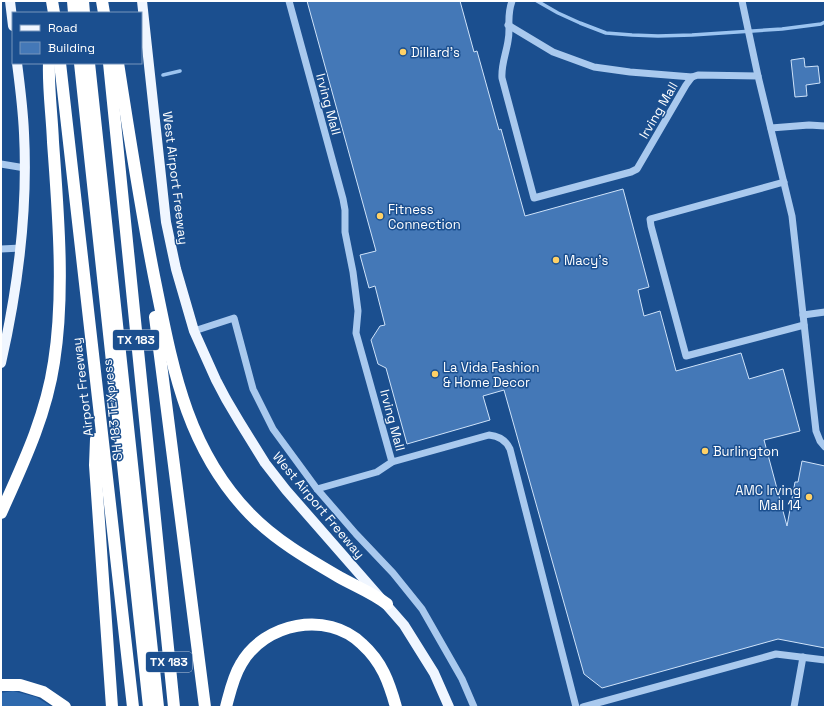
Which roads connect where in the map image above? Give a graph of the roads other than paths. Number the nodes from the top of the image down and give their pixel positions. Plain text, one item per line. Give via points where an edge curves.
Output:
1 (10, 1) edge
2 (51, 1) edge
3 (73, 1) edge
4 (82, 1) edge
5 (102, 1) edge
6 (110, 1) edge
7 (142, 1) edge
8 (289, 1) edge
9 (511, 3) edge
10 (742, 4) edge
11 (50, 12) edge
12 (54, 12) edge
13 (74, 12) edge
14 (84, 12) edge
15 (104, 12) edge
16 (112, 12) edge
17 (12, 18) edge
18 (508, 26) junction
19 (17, 64) edge
20 (49, 64) edge
21 (60, 64) edge
22 (80, 64) edge
23 (89, 64) edge
24 (109, 64) edge
25 (118, 64) edge
26 (758, 76) junction
27 (692, 77) junction
28 (825, 126) edge
29 (771, 128) junction
30 (1, 164) edge
31 (25, 168) junction
32 (784, 182) junction
33 (143, 220) junction
34 (22, 248) junction
35 (1, 250) edge
36 (825, 312) edge
37 (803, 315) junction
38 (804, 325) junction
39 (194, 331) junction
40 (1, 363) edge
41 (98, 398) junction
42 (825, 447) edge
43 (392, 462) junction
44 (21, 469) junction
45 (317, 489) junction
46 (1, 502) edge
47 (1, 513) edge
48 (387, 604) junction
49 (803, 657) junction
50 (825, 660) edge
51 (1, 686) edge
52 (65, 707) edge
53 (112, 707) edge
54 (133, 707) edge
55 (148, 707) edge
56 (158, 707) edge
57 (174, 707) edge
58 (205, 707) edge
59 (226, 707) edge
60 (396, 707) edge
61 (449, 707) edge
62 (474, 707) edge
63 (576, 707) edge
64 (583, 707) edge
65 (794, 707) edge

1 - 17 main road
2 - 11 highway
2 - 12 highway
3 - 13 highway
4 - 14 highway
5 - 15 highway
6 - 16 highway
7 - 39 main road, West Airport Freeway via 166,222 176,269
8 - 43 street, Irving Mall via 343,199 345,232 358,311 356,333
9 - 18 street, Irving Mall
10 - 26 street
18 - 27 street via 553,52 594,67
18 - 27 street, Irving Mall via 502,78 534,198 637,169
19 - 31 main road
20 - 44 highway via 59,241 58,323 47,398 38,429
21 - 41 highway, Airport Freeway / TX 183
22 - 55 highway, SH 183 TEXpress
23 - 56 highway, SH 183 TEXpress
24 - 57 highway, TX 183
25 - 33 highway
26 - 27 street, Irving Mall
26 - 29 street
28 - 29 street
29 - 32 street
30 - 31 street
31 - 34 main road
32 - 37 street via 792,216
32 - 38 street via 650,219 686,356
33 - 48 highway via 175,374 185,409 217,473 228,489 267,530 339,577
33 - 58 highway
34 - 35 street
34 - 40 main road
36 - 37 street
37 - 38 street
38 - 42 street via 816,431
39 - 45 street via 234,318 260,404 279,439
39 - 48 main road, West Airport Freeway via 226,399 265,463 302,509
41 - 53 highway via 95,465
41 - 54 highway, Airport Freeway / TX 183
43 - 45 street via 377,472
43 - 63 street, Irving Mall via 485,436 498,436 507,443
44 - 46 highway
44 - 47 highway
45 - 62 street via 422,609 462,679
48 - 61 main road, West Airport Freeway via 419,646
49 - 50 street
49 - 64 street via 776,654 765,656
49 - 65 street
51 - 52 highway via 20,685 43,692
59 - 60 highway via 231,685 241,664 254,646 272,634 294,626 318,624 341,630 361,643 376,659 389,681

